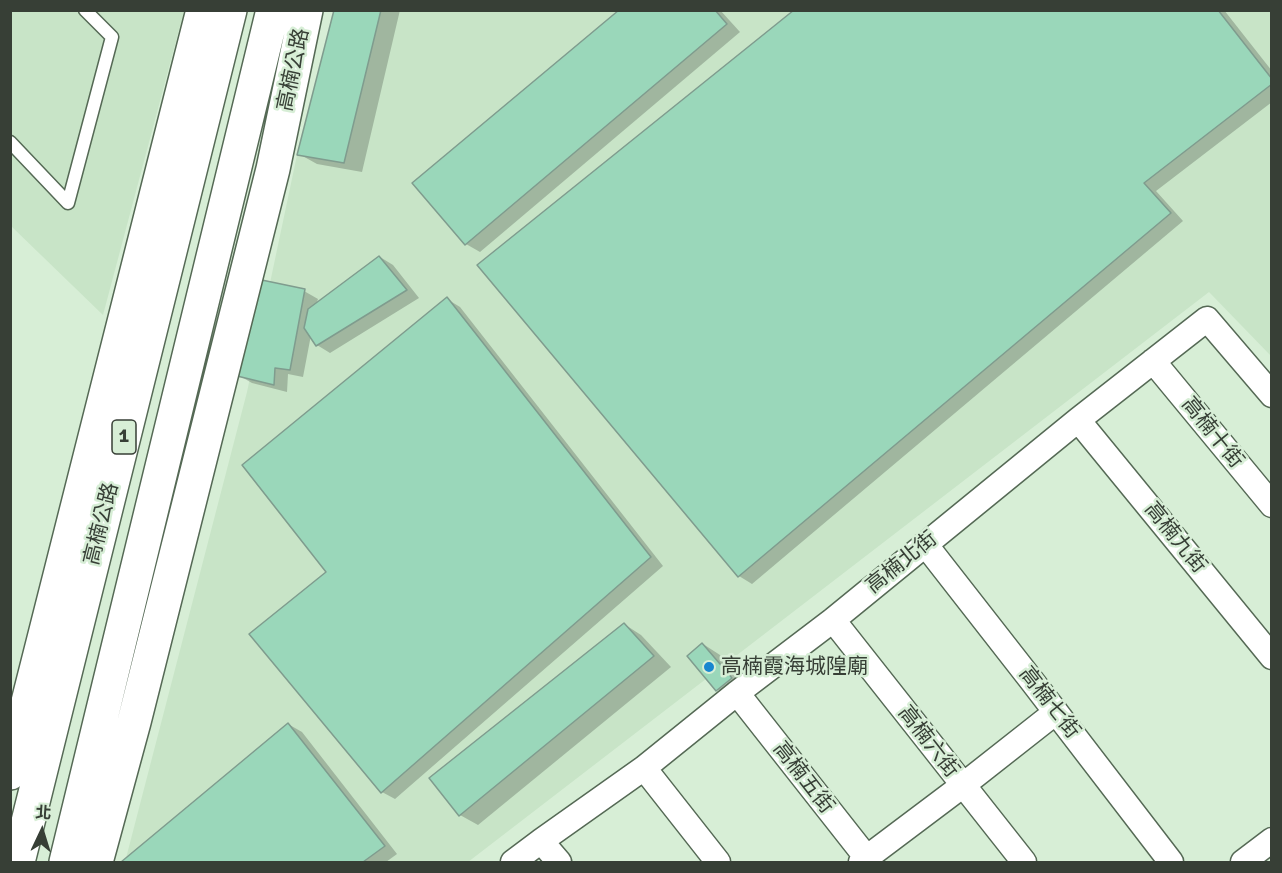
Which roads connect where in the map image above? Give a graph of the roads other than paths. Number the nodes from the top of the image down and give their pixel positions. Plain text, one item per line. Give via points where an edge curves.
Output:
1 (85, 10) edge
2 (203, 10) edge
3 (230, 10) edge
4 (273, 10) edge
5 (306, 10) edge
6 (10, 142) edge
7 (182, 148) junction
8 (238, 161) junction
9 (273, 169) junction
10 (1153, 361) junction
11 (1272, 395) edge
12 (1078, 420) junction
13 (1272, 505) edge
14 (925, 544) junction
15 (833, 620) junction
16 (1272, 657) edge
17 (737, 693) junction
18 (1056, 712) junction
19 (644, 768) junction
20 (10, 773) edge
21 (962, 786) junction
22 (1272, 840) edge
23 (541, 841) junction
24 (866, 861) edge
25 (18, 862) edge
26 (66, 862) edge
27 (96, 862) edge
28 (513, 862) edge
29 (559, 862) edge
30 (718, 862) edge
31 (1024, 862) edge
32 (1171, 862) edge
33 (1243, 862) edge

1 - 6 lane via 112,37 68,203
2 - 7 main road, 高楠公路 / 1
3 - 7 main road, 高楠公路 / 1
4 - 8 main road, 高楠公路 / 1
5 - 9 main road, 高楠公路
7 - 8 main road
7 - 20 main road, 高楠公路 / 1
7 - 25 main road, 高楠公路 / 1
8 - 9 main road
8 - 26 main road, 高楠公路 / 1
9 - 27 main road, 高楠公路
10 - 11 street, 高楠北街 via 1207,318
10 - 12 street, 高楠北街
10 - 13 street, 高楠十街
12 - 14 street, 高楠北街
12 - 16 street, 高楠九街
14 - 15 street, 高楠北街
14 - 18 street, 高楠七街
15 - 17 street, 高楠北街
15 - 21 street, 高楠六街
17 - 19 street, 高楠北街
17 - 24 street, 高楠五街
18 - 21 street
18 - 32 street, 高楠七街
19 - 23 street, 高楠北街
19 - 30 street
21 - 24 street
21 - 31 street, 高楠六街
22 - 33 street
23 - 28 street, 高楠北街
23 - 29 street

